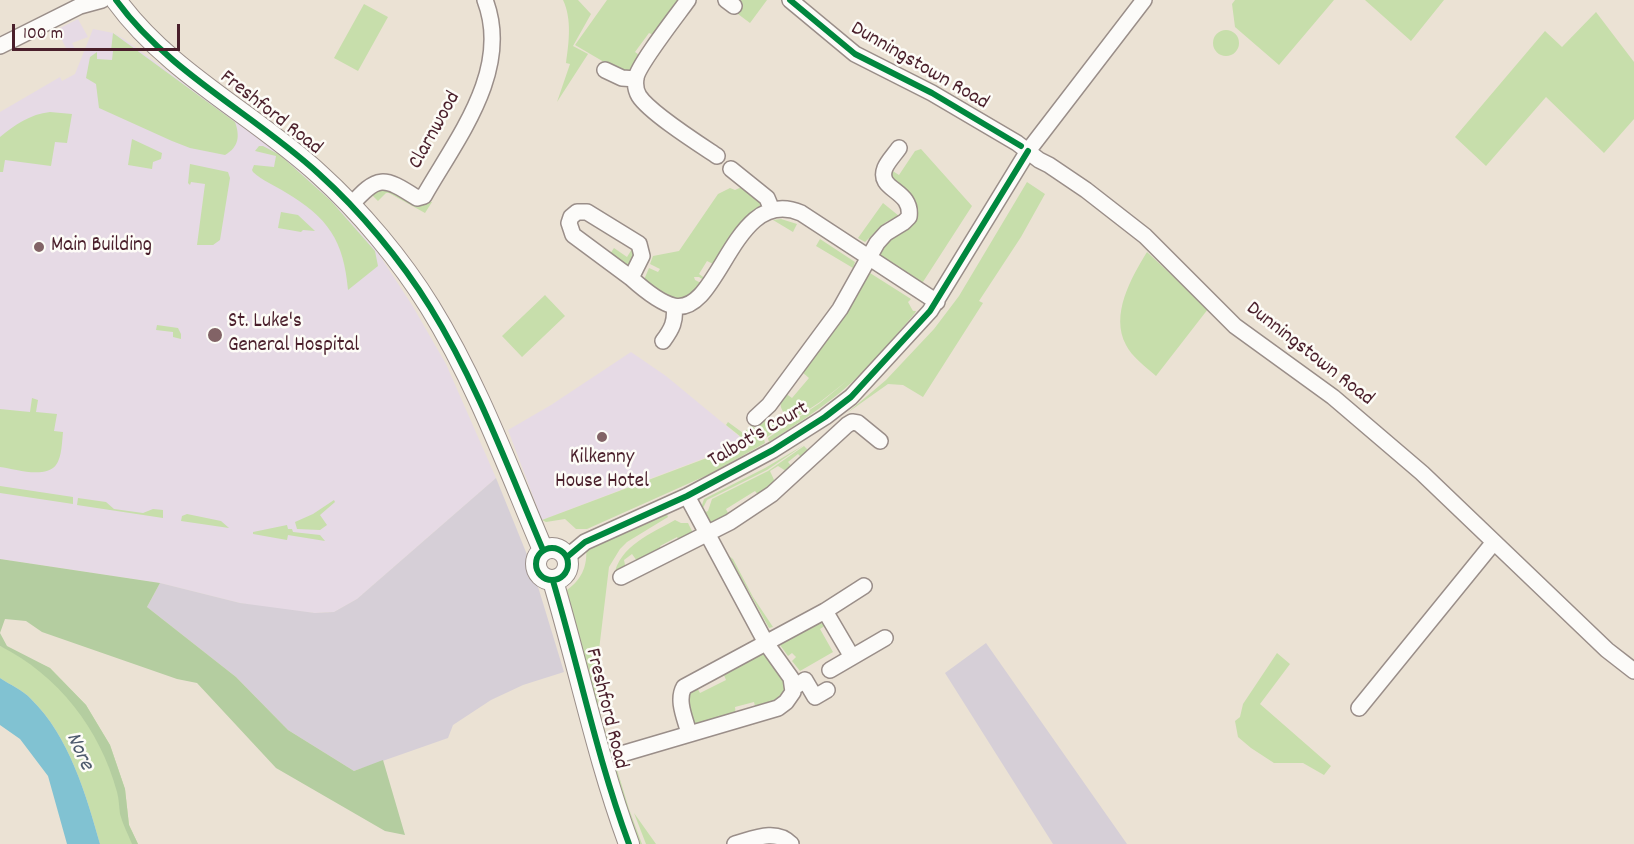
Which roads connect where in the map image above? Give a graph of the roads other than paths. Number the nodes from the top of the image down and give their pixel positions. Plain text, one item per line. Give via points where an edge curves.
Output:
1 (102, 0) edge
2 (116, 0) edge
3 (485, 0) edge
4 (688, 0) edge
5 (790, 0) edge
6 (1144, 0) edge
7 (79, 3) edge
8 (0, 46) edge
9 (605, 70) dead end
10 (636, 79) junction
11 (899, 148) dead end
12 (1028, 152) junction
13 (717, 156) dead end
14 (734, 175) dead end
15 (350, 206) junction
16 (772, 210) junction
17 (870, 256) junction
18 (632, 278) junction
19 (937, 302) junction
20 (674, 306) junction
21 (663, 341) dead end
22 (755, 418) dead end
23 (880, 441) dead end
24 (687, 495) junction
25 (707, 535) junction
26 (1494, 542) junction
27 (543, 550) junction
28 (567, 557) junction
29 (621, 578) dead end
30 (553, 581) junction
31 (864, 586) dead end
32 (825, 611) junction
33 (885, 638) dead end
34 (766, 643) junction
35 (852, 657) junction
36 (830, 670) dead end
37 (1634, 671) edge
38 (793, 688) junction
39 (827, 690) dead end
40 (1359, 708) dead end
41 (689, 734) junction
42 (625, 753) dead end
43 (628, 844) edge
44 (735, 844) edge
45 (791, 844) edge

1 - 7 street
2 - 15 main road, Freshford Road via 150,40 285,143
3 - 15 street, Clarnwood via 493,51 488,77 478,102 424,196 417,198 396,184 381,181
4 - 10 street
5 - 12 street, Dunningstown Road via 855,54 932,93
6 - 12 street, Talbot's Court
7 - 8 street
9 - 10 street
10 - 13 street via 640,97 648,106
11 - 17 street, Talbot's Court via 885,168 884,177 909,203 909,217 886,233
12 - 19 street, Talbot's Court
12 - 26 street, Dunningstown Road via 1145,236 1235,326 1333,397 1422,473
14 - 16 street via 767,198
15 - 27 main road, Freshford Road via 417,288 452,347 498,442
16 - 17 street via 792,209 801,213
16 - 20 street via 756,218 704,292 686,304
17 - 19 street
17 - 22 street, Talbot's Court via 840,309 773,409
18 - 18 street via 642,256 639,244 587,212 571,217 573,235
18 - 20 street via 644,290
19 - 24 street, Talbot's Court via 893,353 825,417 773,450
20 - 21 street via 673,327
23 - 25 street via 852,422 772,494
24 - 25 street
24 - 28 street, Talbot's Court via 585,542
25 - 29 street
25 - 34 street
26 - 37 street, Dunningstown Road
26 - 40 street
27 - 28 main road via 558,549
27 - 30 main road, Freshford Road via 536,567 542,577
28 - 30 main road via 566,572
30 - 43 main road, Freshford Road via 604,774
31 - 32 street
32 - 34 street
32 - 35 street
33 - 35 street
34 - 38 street via 791,678
34 - 41 street via 684,687 680,694
35 - 36 street
38 - 39 street via 805,680 815,697
38 - 41 street via 791,696 778,708
41 - 42 street
44 - 45 street via 773,835

